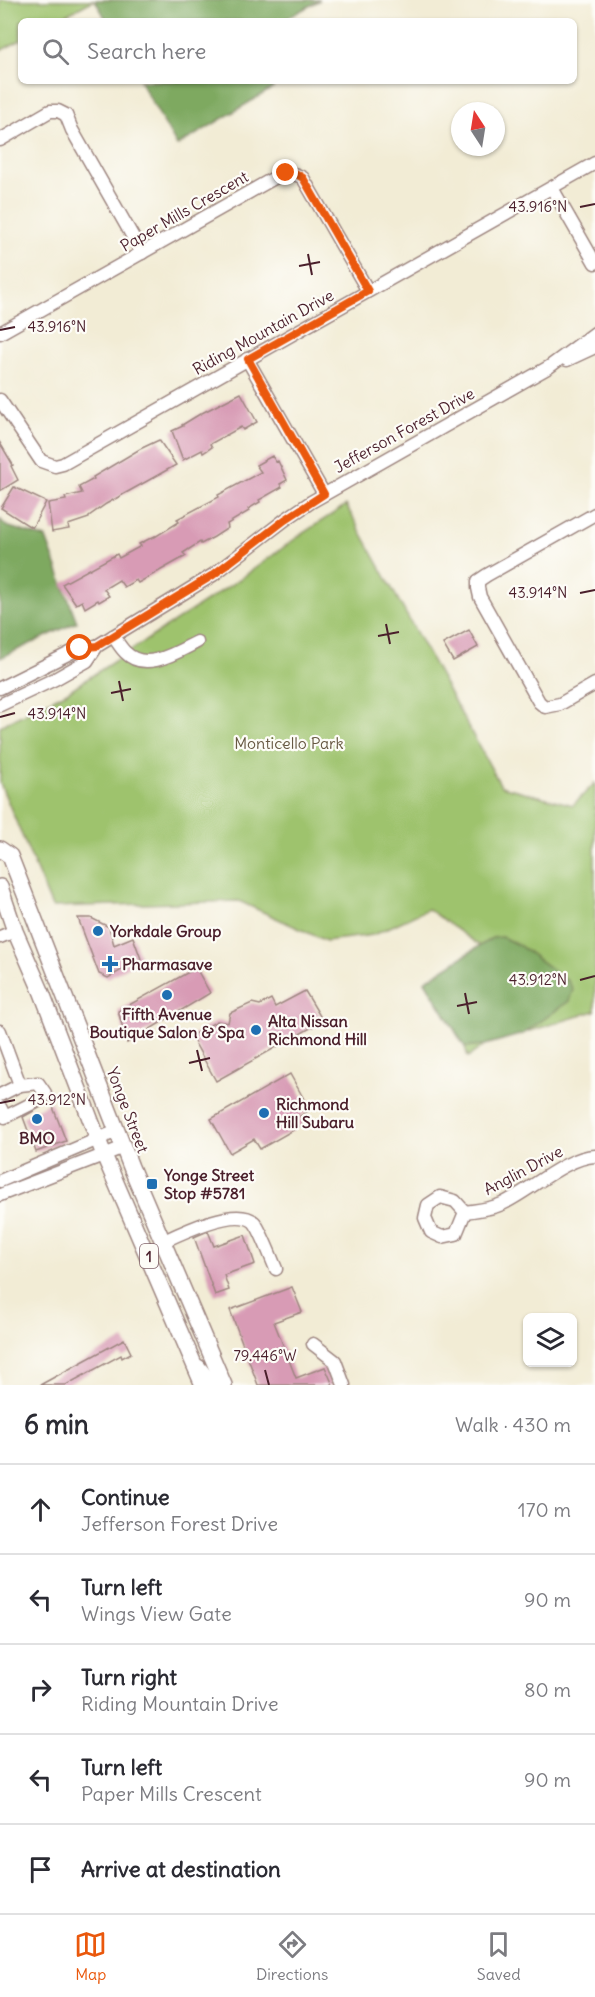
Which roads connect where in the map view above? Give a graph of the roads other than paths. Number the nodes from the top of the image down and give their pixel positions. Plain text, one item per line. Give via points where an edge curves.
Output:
1 (0, 140) edge
2 (595, 163) edge
3 (552, 188) junction
4 (142, 253) junction
5 (595, 263) edge
6 (368, 291) junction
7 (0, 333) edge
8 (595, 333) edge
9 (595, 346) edge
10 (248, 359) junction
11 (549, 367) junction
12 (0, 400) edge
13 (324, 494) junction
14 (595, 514) edge
15 (113, 636) junction
16 (197, 642) dead end
17 (97, 646) junction
18 (595, 684) edge
19 (0, 688) edge
20 (0, 705) edge
21 (0, 849) edge
22 (0, 887) edge
23 (15, 931) junction
24 (0, 937) edge
25 (0, 1031) edge
26 (20, 1085) junction
27 (0, 1095) edge
28 (2, 1112) edge
29 (117, 1131) junction
30 (98, 1139) junction
31 (124, 1147) junction
32 (104, 1155) junction
33 (595, 1156) edge
34 (0, 1181) edge
35 (0, 1195) edge
36 (465, 1212) dead end
37 (162, 1242) junction
38 (276, 1269) dead end
39 (206, 1344) junction
40 (313, 1344) dead end
41 (192, 1358) junction
42 (203, 1385) edge
43 (216, 1385) edge
44 (224, 1385) edge
45 (344, 1385) edge

1 - 4 street via 50,111 66,115
2 - 3 street, Riding Mountain Drive
3 - 5 street
3 - 6 street, Riding Mountain Drive
4 - 6 street, Paper Mills Crescent via 276,177 295,173 303,178
4 - 7 street, Paper Mills Crescent
6 - 10 street, Riding Mountain Drive
8 - 11 street, Jefferson Forest Drive
9 - 11 street, Jefferson Forest Drive
10 - 12 street, Riding Mountain Drive via 55,466 41,461
10 - 13 street
11 - 13 street, Jefferson Forest Drive
13 - 15 street, Jefferson Forest Drive via 213,575
14 - 18 street via 487,575 478,581 478,588 539,702 545,706 561,704
15 - 16 street via 125,653 156,661
15 - 17 street, Jefferson Forest Drive
17 - 19 street, Jefferson Forest Drive via 80,648
17 - 20 street, Jefferson Forest Drive via 87,661
21 - 29 main road, Yonge Street via 10,856
22 - 23 main road, 1
23 - 24 street
23 - 30 main road, 1
25 - 26 street
26 - 27 street
26 - 28 street via 38,1083 45,1094
29 - 30 street
29 - 31 main road, Yonge Street
30 - 32 main road, 1
30 - 34 street
31 - 32 street
31 - 37 main road, Yonge Street / 1
32 - 35 street
32 - 41 main road, 1
33 - 36 street, Anglin Drive via 569,1164 501,1204
37 - 38 street via 202,1224 241,1216 255,1223
37 - 39 main road, Yonge Street / 1
39 - 43 street
39 - 44 main road, Yonge Street / 1
40 - 45 street via 335,1361
41 - 42 main road, 1
41 - 43 street

